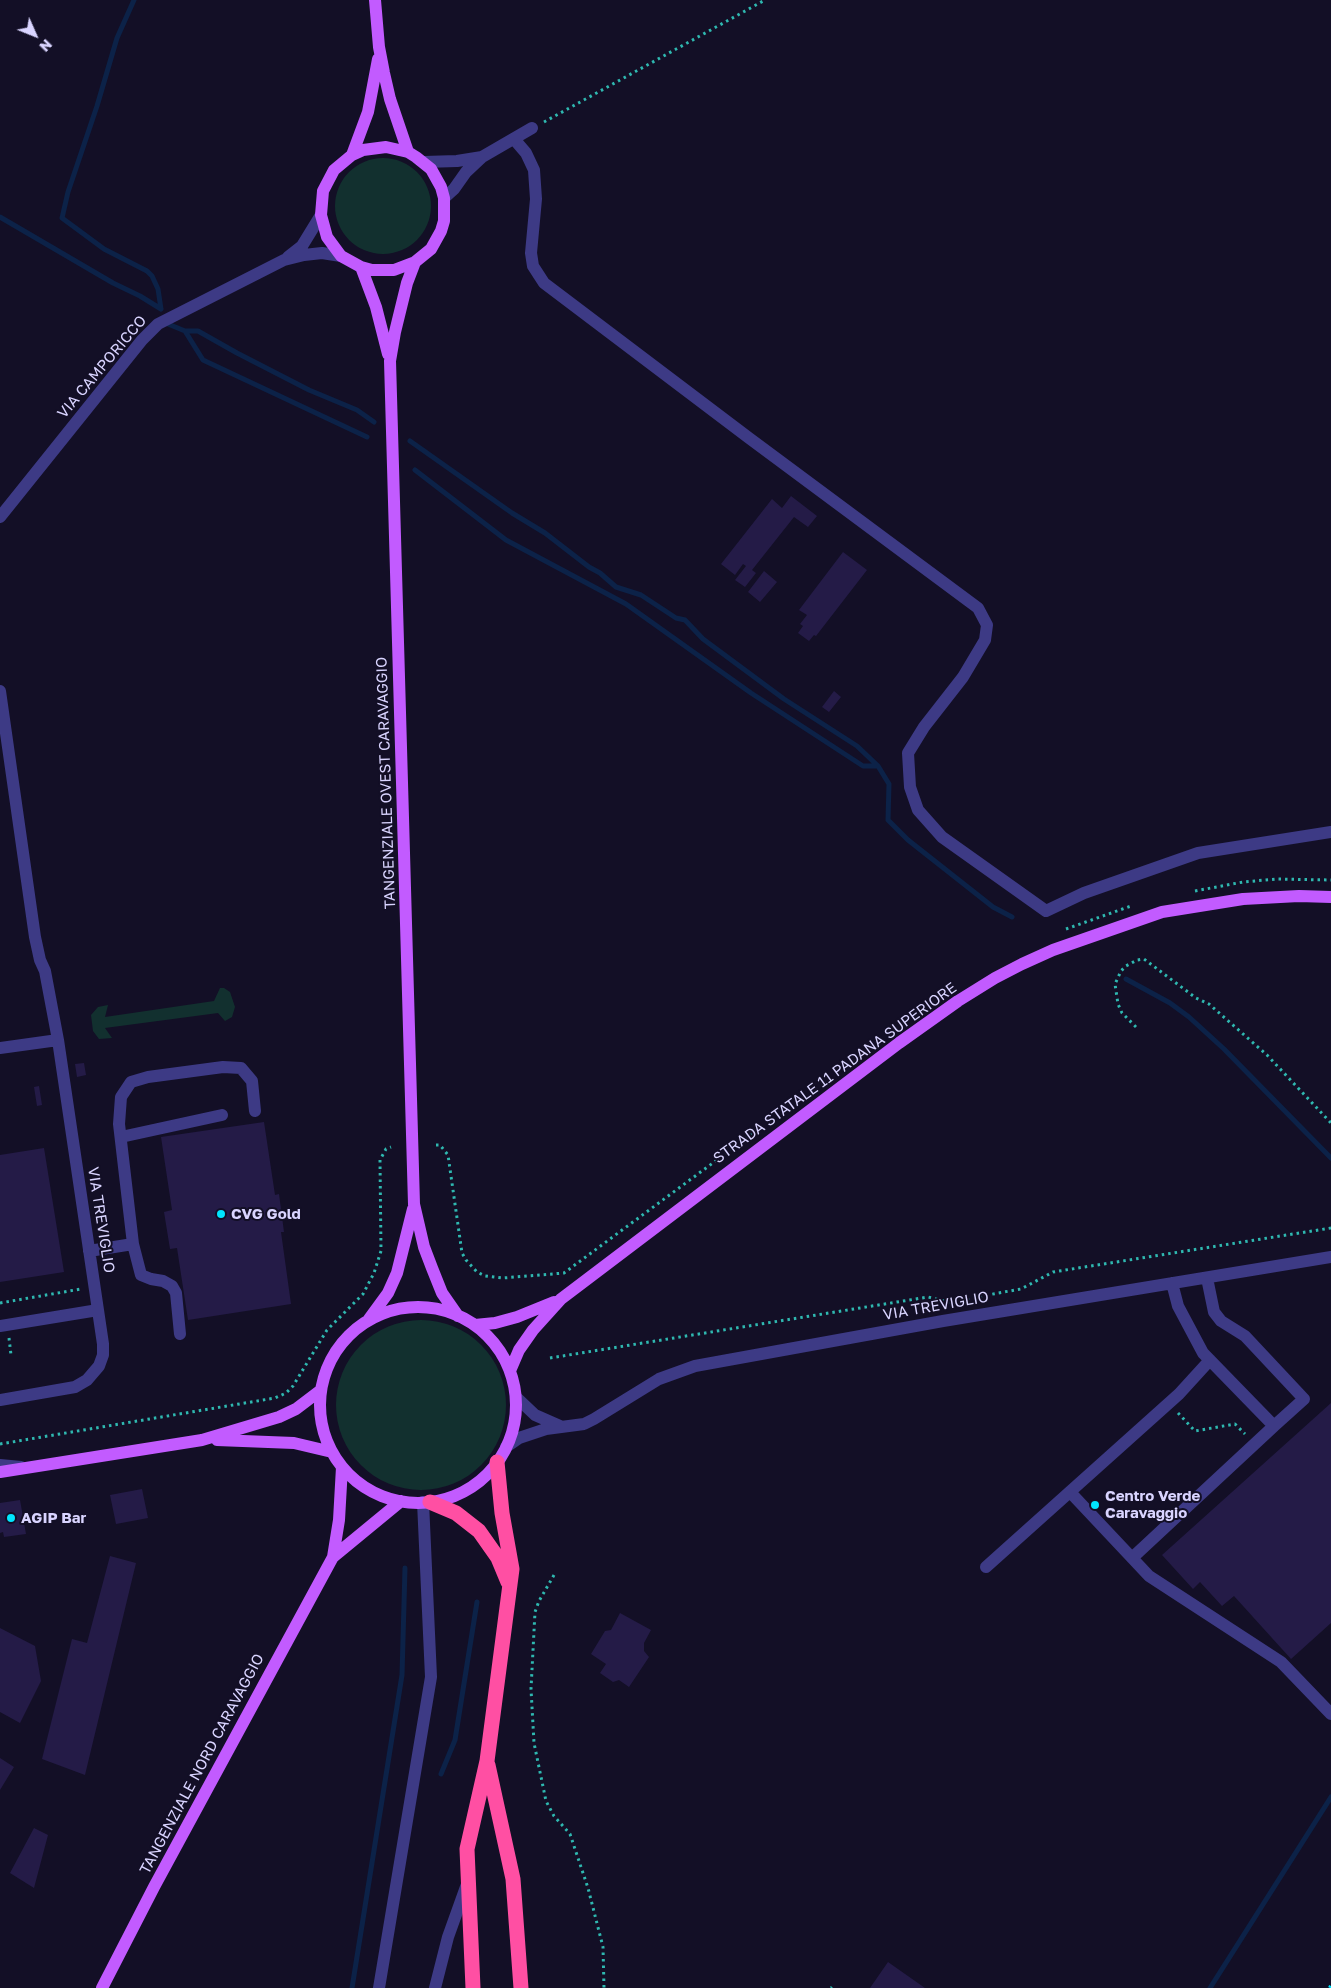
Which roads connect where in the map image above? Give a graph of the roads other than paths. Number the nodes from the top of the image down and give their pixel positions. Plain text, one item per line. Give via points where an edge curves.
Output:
1 (375, 0) edge
2 (380, 46) junction
3 (532, 128) road end
4 (514, 139) junction
5 (408, 152) junction
6 (352, 155) junction
7 (482, 157) junction
8 (424, 162) junction
9 (444, 198) junction
10 (321, 214) junction
11 (341, 256) junction
12 (284, 260) junction
13 (415, 262) junction
14 (361, 267) junction
15 (390, 361) junction
16 (0, 517) edge
17 (0, 691) edge
18 (1331, 832) edge
19 (1331, 897) edge
20 (58, 1040) junction
21 (0, 1048) edge
22 (255, 1111) dead end
23 (222, 1115) dead end
24 (121, 1137) junction
25 (414, 1204) junction
26 (133, 1244) junction
27 (89, 1251) junction
28 (1331, 1257) edge
29 (1207, 1278) junction
30 (1172, 1283) junction
31 (561, 1299) junction
32 (98, 1310) junction
33 (458, 1316) junction
34 (367, 1322) junction
35 (475, 1325) junction
36 (4, 1329) edge
37 (180, 1334) dead end
38 (1210, 1360) junction
39 (510, 1371) junction
40 (321, 1390) junction
41 (516, 1397) junction
42 (0, 1400) edge
43 (560, 1426) junction
44 (1274, 1426) junction
45 (202, 1440) junction
46 (506, 1447) junction
47 (332, 1452) junction
48 (497, 1462) junction
49 (342, 1467) junction
50 (1, 1472) edge
51 (1070, 1492) junction
52 (401, 1501) junction
53 (427, 1502) junction
54 (333, 1557) junction
55 (1132, 1558) junction
56 (986, 1567) dead end
57 (510, 1588) junction
58 (1331, 1714) edge
59 (487, 1761) junction
60 (468, 1882) junction
61 (102, 1988) edge
62 (379, 1988) edge
63 (435, 1988) edge
64 (473, 1988) edge
65 (521, 1988) edge

1 - 2 main road, TANGENZIALE OVEST CARAVAGGIO
2 - 5 main road, TANGENZIALE OVEST CARAVAGGIO via 390,98
2 - 6 main road, TANGENZIALE OVEST CARAVAGGIO via 374,90
3 - 4 street
4 - 7 street
4 - 18 street via 534,170 536,199 531,253 533,266 544,283 978,608 987,625 985,640 963,677 908,753 910,787 918,810 942,837 1046,911 1084,893 1198,853
5 - 6 main road, TANGENZIALE OVEST CARAVAGGIO via 386,147
5 - 8 main road, TANGENZIALE OVEST CARAVAGGIO
6 - 10 main road, TANGENZIALE OVEST CARAVAGGIO via 334,170 328,180 323,191
7 - 8 street
7 - 9 street
8 - 9 main road, TANGENZIALE OVEST CARAVAGGIO via 436,177
9 - 13 main road, TANGENZIALE OVEST CARAVAGGIO via 441,231 430,249
10 - 11 main road, TANGENZIALE OVEST CARAVAGGIO via 327,237
10 - 12 street, VIA CAMPORICCO via 302,246
11 - 12 street, VIA CAMPORICCO via 322,253
11 - 14 main road, TANGENZIALE OVEST CARAVAGGIO
12 - 16 street, VIA CAMPORICCO via 158,324
13 - 14 main road, TANGENZIALE OVEST CARAVAGGIO via 388,271
13 - 15 main road, TANGENZIALE OVEST CARAVAGGIO via 401,304
14 - 15 main road, TANGENZIALE OVEST CARAVAGGIO via 376,307
15 - 25 main road, TANGENZIALE OVEST CARAVAGGIO
17 - 20 street, VIA TREVIGLIO via 35,937
19 - 31 main road, STRADA STATALE 11 PADANA SUPERIORE via 1243,899 1162,912 1094,934 1022,964 958,1001 899,1043
20 - 21 street
20 - 27 street, VIA TREVIGLIO
22 - 24 street via 252,1080 241,1068 223,1067 148,1077 131,1082 120,1097
23 - 24 street
24 - 26 street
25 - 33 main road, TANGENZIALE OVEST CARAVAGGIO via 432,1268 442,1292
25 - 34 main road, TANGENZIALE OVEST CARAVAGGIO via 398,1273
26 - 27 street
26 - 37 street via 141,1275 163,1281 176,1293
27 - 32 street, VIA TREVIGLIO
28 - 29 street, VIA TREVIGLIO
29 - 30 street, VIA TREVIGLIO
29 - 44 street via 1214,1312 1221,1321 1245,1336 1304,1399
30 - 38 street via 1178,1306
30 - 43 street, VIA TREVIGLIO via 695,1366 660,1379 589,1422
31 - 35 main road, STRADA STATALE 11 PADANA SUPERIORE via 517,1317
31 - 39 main road, STRADA STATALE 11 PADANA SUPERIORE via 533,1330
32 - 36 street
32 - 42 street, VIA TREVIGLIO via 102,1355 99,1366 87,1380 75,1387
33 - 34 main road via 432,1308 405,1308
33 - 35 main road
34 - 40 main road via 339,1348
35 - 39 main road via 492,1341
38 - 44 street
38 - 51 street via 1169,1403
39 - 41 main road
40 - 45 main road via 279,1417
40 - 47 main road via 323,1426
41 - 43 street, VIA TREVIGLIO via 535,1416
41 - 46 main road via 514,1422
43 - 46 street, VIA TREVIGLIO via 532,1433
44 - 55 street
45 - 47 main road via 294,1443
45 - 50 main road
46 - 48 main road
47 - 49 main road
48 - 53 main road via 468,1489
48 - 57 highway via 502,1513 511,1556
49 - 52 main road via 363,1486
49 - 54 main road, TANGENZIALE NORD CARAVAGGIO
51 - 55 street
51 - 56 street
52 - 53 main road
52 - 54 main road, TANGENZIALE NORD CARAVAGGIO
53 - 57 highway via 456,1513 479,1531 498,1558
53 - 62 street via 431,1677
54 - 61 main road, TANGENZIALE NORD CARAVAGGIO
55 - 58 street via 1149,1576 1281,1662
57 - 59 highway
59 - 60 highway via 467,1849
59 - 65 highway via 513,1879
60 - 63 street
60 - 64 highway

